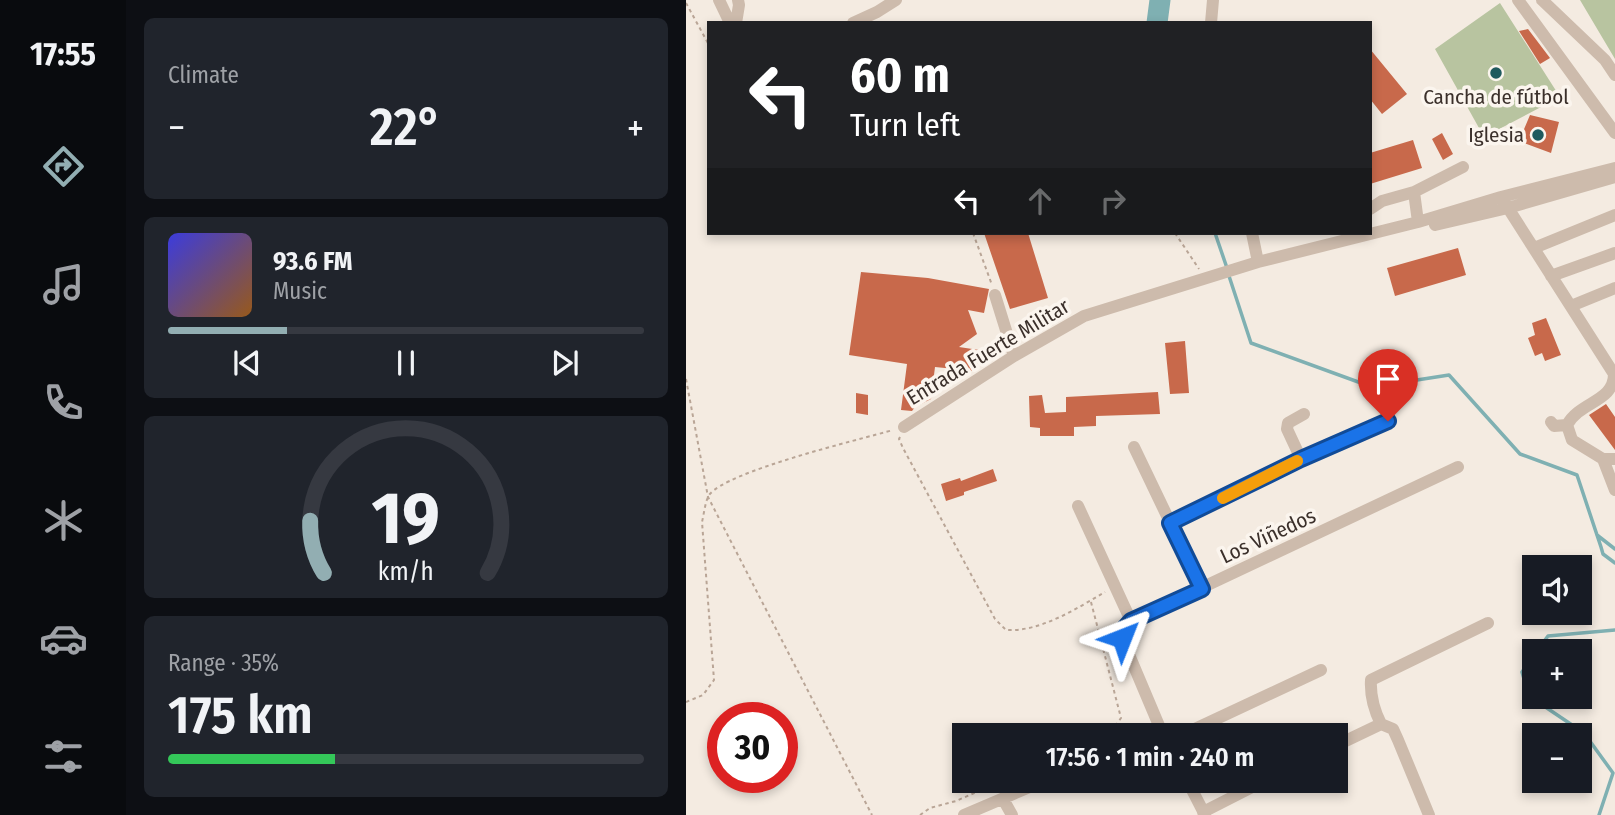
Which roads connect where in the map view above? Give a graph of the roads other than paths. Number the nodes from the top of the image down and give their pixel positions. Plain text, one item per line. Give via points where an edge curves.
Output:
1 (719, 0) edge
2 (738, 0) edge
3 (870, 0) edge
4 (896, 0) edge
5 (1213, 0) edge
6 (1518, 0) edge
7 (1542, 0) edge
8 (877, 12) junction
9 (732, 21) edge
10 (734, 21) edge
11 (857, 21) edge
12 (1211, 21) edge
13 (1615, 75) edge
14 (1614, 130) edge
15 (1463, 167) dead end
16 (1615, 168) edge
17 (1615, 177) edge
18 (1414, 192) junction
19 (1504, 203) junction
20 (1372, 208) edge
21 (1615, 215) edge
22 (1418, 222) junction
23 (1372, 233) edge
24 (1252, 235) edge
25 (1365, 235) edge
26 (1534, 248) junction
27 (1615, 253) edge
28 (1256, 262) junction
29 (1551, 276) junction
30 (1615, 288) edge
31 (995, 295) road end
32 (1571, 306) junction
33 (1014, 356) junction
34 (1304, 414) dead end
35 (1388, 421) dead end
36 (1551, 422) dead end
37 (1567, 425) junction
38 (904, 427) road end
39 (1134, 447) dead end
40 (1301, 459) junction
41 (1609, 459) edge
42 (1458, 467) dead end
43 (1615, 490) edge
44 (1078, 506) dead end
45 (1170, 523) junction
46 (1202, 589) junction
47 (1131, 621) junction
48 (1488, 623) dead end
49 (1321, 670) dead end
50 (1156, 723) edge
51 (1208, 723) edge
52 (1381, 724) junction
53 (1348, 740) edge
54 (1017, 793) edge
55 (1193, 793) edge
56 (1242, 793) edge
57 (1003, 799) junction
58 (1204, 813) edge
59 (964, 815) edge
60 (1012, 815) edge
61 (1429, 815) edge

1 - 9 street
2 - 10 street
3 - 8 street
4 - 8 street
5 - 12 street
6 - 14 street
7 - 13 street
8 - 11 street
15 - 18 street
16 - 19 street, Entrada Fuerte Militar
17 - 19 street, Entrada Fuerte Militar
18 - 20 street
18 - 22 street
19 - 22 street, Entrada Fuerte Militar
19 - 26 street
21 - 26 street
22 - 23 street, Entrada Fuerte Militar
24 - 28 street
25 - 28 street, Entrada Fuerte Militar
26 - 29 street
27 - 29 street
28 - 33 street, Entrada Fuerte Militar via 1084,316
29 - 32 street
30 - 32 street
31 - 33 street
32 - 37 street via 1614,374 1614,384 1609,392 1573,414
33 - 38 street, Entrada Fuerte Militar
34 - 40 street via 1288,423 1287,429
35 - 40 street
36 - 37 street
37 - 41 street via 1572,440
39 - 45 street
40 - 45 street
41 - 43 street
42 - 46 street, Los Viñedos
44 - 47 street
45 - 46 street
46 - 47 street, Los Viñedos
47 - 50 street via 1122,638
48 - 52 street via 1371,680 1370,692
49 - 51 street
52 - 53 street
52 - 61 street via 1392,729 1398,740
54 - 57 street
55 - 58 street
56 - 58 street
57 - 59 street
57 - 60 street

